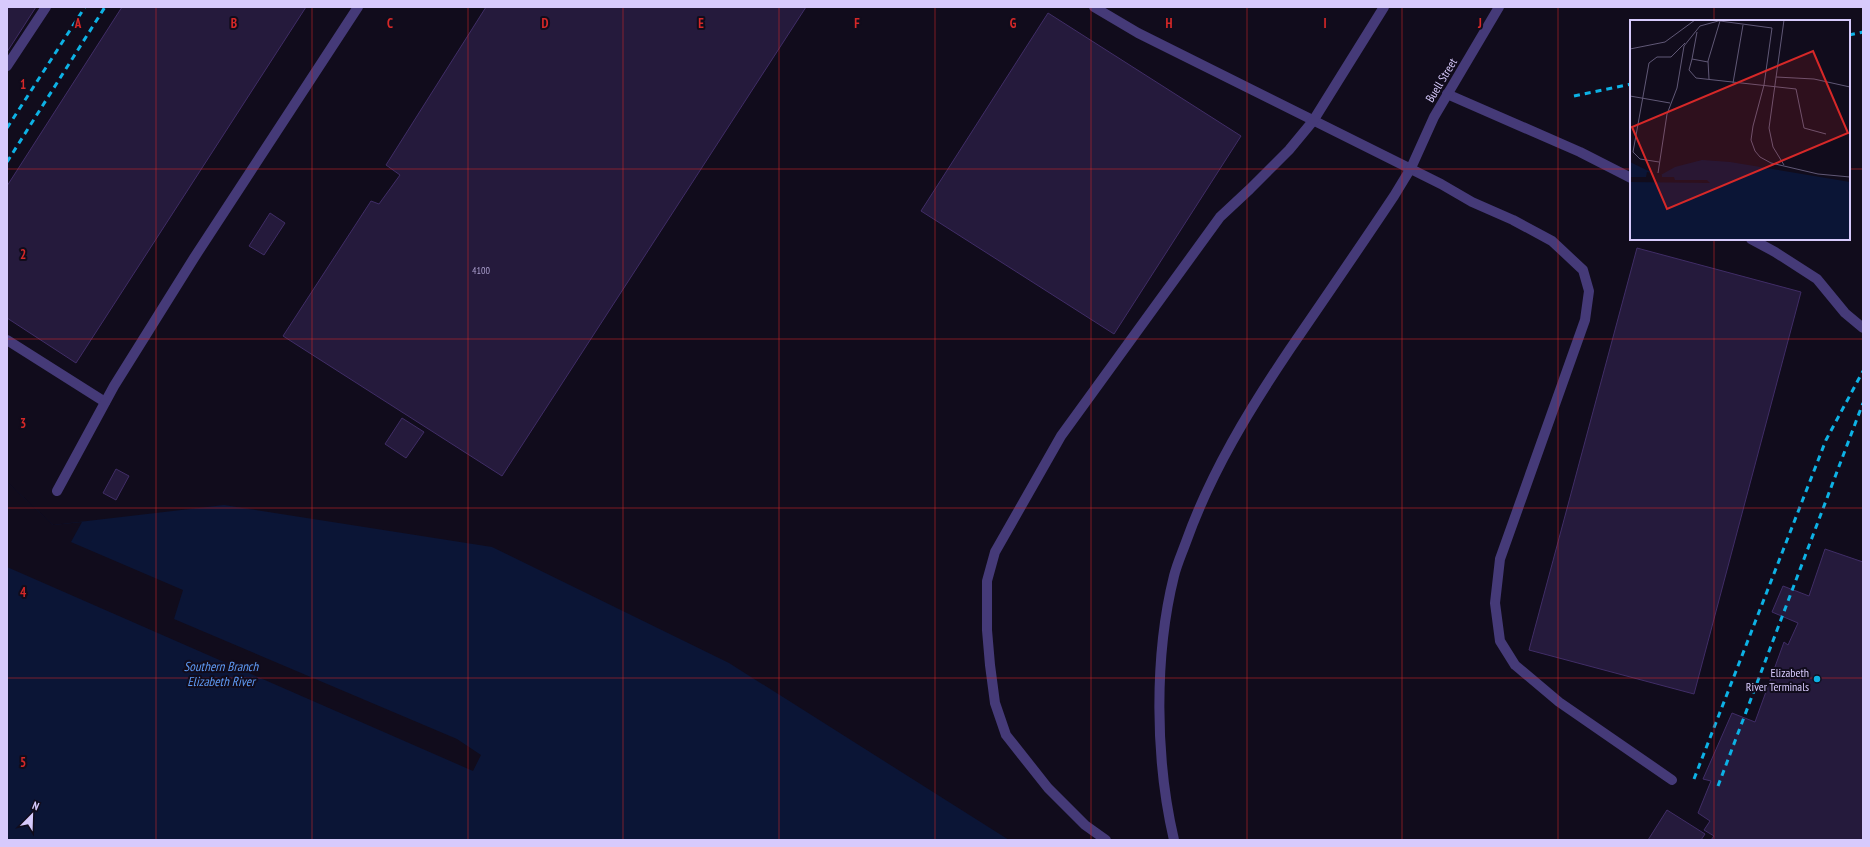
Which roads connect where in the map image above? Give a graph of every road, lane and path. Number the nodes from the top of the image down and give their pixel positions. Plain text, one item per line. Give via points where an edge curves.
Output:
1 (46, 7) edge
2 (358, 7) edge
3 (1094, 7) edge
4 (1384, 7) edge
5 (1499, 7) edge
6 (7, 66) edge
7 (1447, 94) junction
8 (1313, 121) junction
9 (1411, 168) junction
10 (1630, 177) edge
11 (1753, 240) edge
12 (1863, 328) edge
13 (7, 340) edge
14 (105, 402) junction
15 (57, 491) dead end
16 (1672, 780) dead end
17 (1106, 840) edge
18 (1174, 840) edge

1 - 6 street
2 - 14 street via 198,251
3 - 8 street via 1138,33
4 - 8 street
5 - 7 street, Buell Street
7 - 9 street, Buell Street
7 - 10 street via 1580,152
8 - 9 street
8 - 17 street via 1289,150 1220,217 1191,255 1061,436 995,552 987,581 987,630 995,703 1006,735 1048,788 1085,825
9 - 16 street via 1472,202 1552,241 1583,270 1589,291 1585,320 1500,559 1495,603 1500,641 1515,665 1559,702
9 - 18 street, Buell Street via 1254,403 1216,471 1176,568 1162,641 1160,692 1161,758
11 - 12 street via 1817,279 1845,312
13 - 14 street
14 - 15 street

